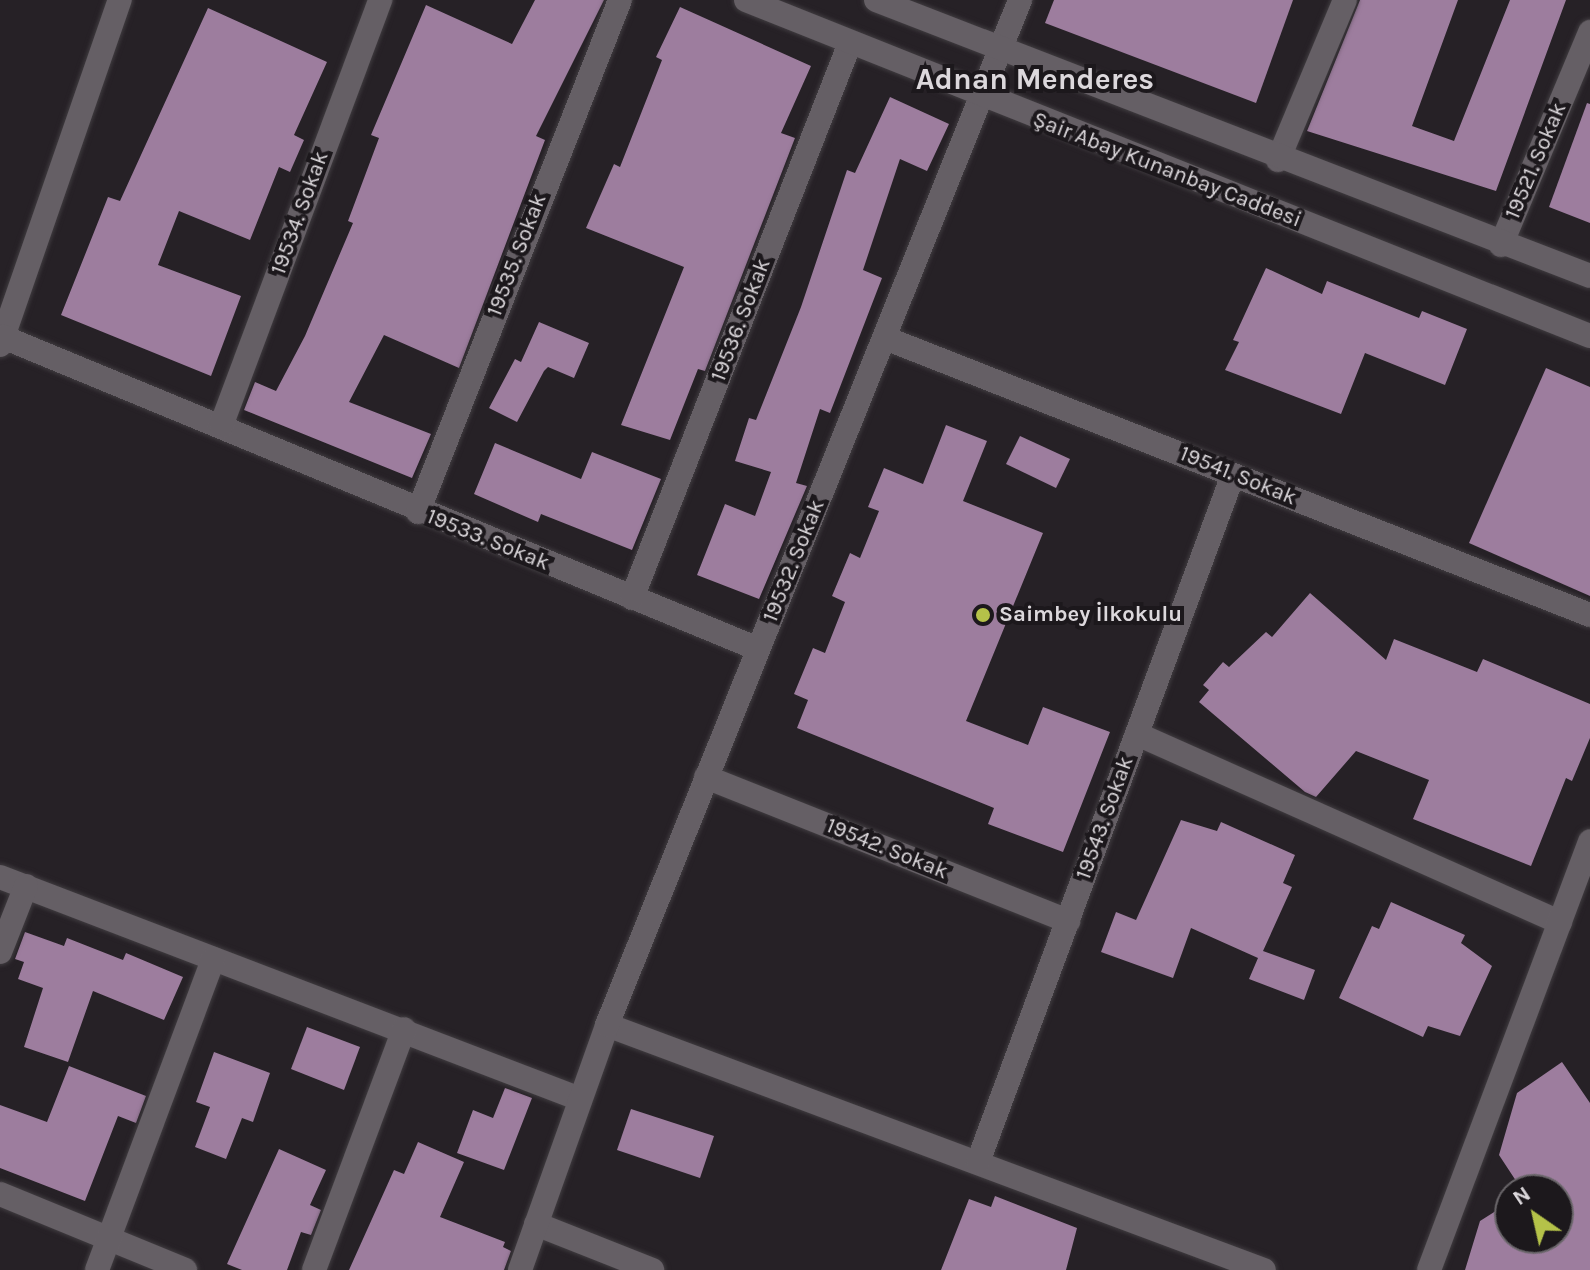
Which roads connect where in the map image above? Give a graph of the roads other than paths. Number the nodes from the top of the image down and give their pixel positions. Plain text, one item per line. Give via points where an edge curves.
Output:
1 (120, 0) edge
2 (380, 0) edge
3 (620, 0) edge
4 (746, 0) edge
5 (876, 0) edge
6 (1020, 0) edge
7 (1345, 0) edge
8 (1590, 32) edge
9 (850, 43) junction
10 (997, 50) junction
11 (984, 98) junction
12 (1278, 160) junction
13 (1501, 245) junction
14 (1590, 276) edge
15 (1590, 336) edge
16 (885, 338) junction
17 (2, 341) edge
18 (221, 426) junction
19 (1233, 475) junction
20 (418, 512) junction
21 (632, 598) junction
22 (1590, 615) edge
23 (758, 649) junction
24 (1137, 734) junction
25 (706, 777) junction
26 (1590, 841) edge
27 (0, 877) edge
28 (26, 886) junction
29 (1068, 921) junction
30 (1560, 922) junction
31 (0, 952) edge
32 (213, 959) junction
33 (607, 1025) junction
34 (404, 1029) junction
35 (580, 1099) junction
36 (978, 1162) junction
37 (0, 1194) edge
38 (536, 1224) junction
39 (109, 1239) junction
40 (97, 1270) edge
41 (185, 1270) edge
42 (314, 1270) edge
43 (520, 1270) edge
44 (652, 1270) edge
45 (1264, 1270) edge
46 (1429, 1270) edge

1 - 17 street
2 - 18 street, 19534. Sokak
3 - 20 street, 19535. Sokak
4 - 9 street, Şair Abay Kunanbay Caddesi
5 - 10 street
6 - 10 street, 19532. Sokak
7 - 12 street
8 - 13 street, 19521. Sokak
9 - 11 street, Şair Abay Kunanbay Caddesi
9 - 21 street, 19536. Sokak
10 - 11 street, 19532. Sokak
10 - 12 street
11 - 15 street, Şair Abay Kunanbay Caddesi
11 - 16 street, 19532. Sokak
12 - 13 street
13 - 14 street
16 - 19 street, 19541. Sokak
16 - 23 street, 19532. Sokak
17 - 18 street, 19533. Sokak
18 - 20 street, 19533. Sokak
19 - 22 street, 19541. Sokak
19 - 24 street, 19543. Sokak
20 - 21 street, 19533. Sokak
21 - 23 street, 19533. Sokak
23 - 25 street, 19532. Sokak
24 - 29 street, 19543. Sokak
24 - 30 street
25 - 29 street, 19542. Sokak
25 - 33 street, 19532. Sokak
26 - 30 street
27 - 28 street
28 - 31 street
28 - 32 street
29 - 36 street, 19543. Sokak
30 - 46 street
32 - 34 street
32 - 39 street
33 - 35 street, 19532. Sokak
33 - 36 street
34 - 35 street
34 - 42 street
35 - 38 street, 19532. Sokak
36 - 45 street
37 - 39 street
38 - 43 street, 19532. Sokak
38 - 44 street
39 - 40 street
39 - 41 street

